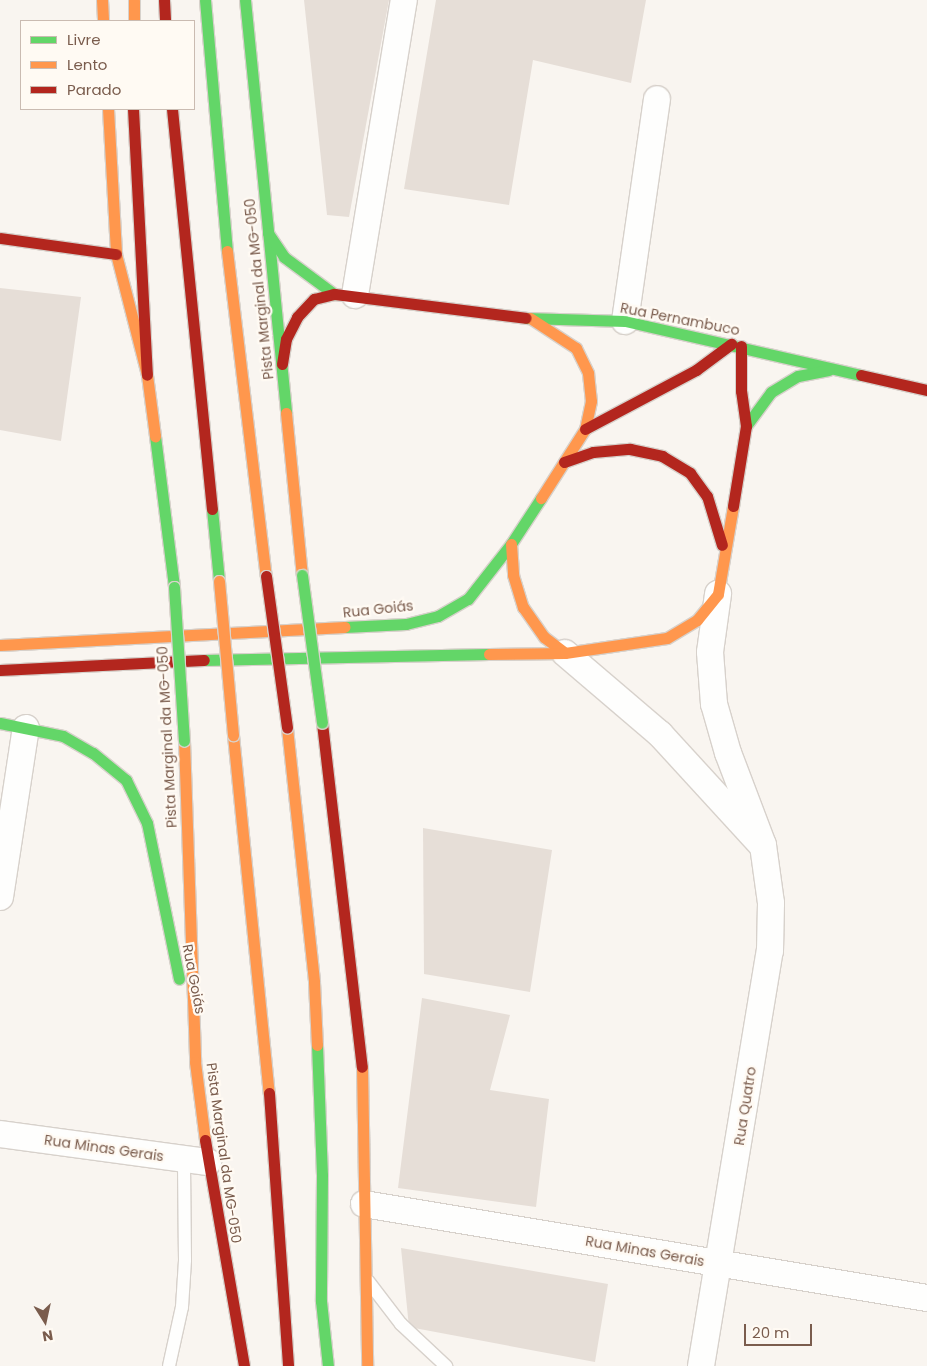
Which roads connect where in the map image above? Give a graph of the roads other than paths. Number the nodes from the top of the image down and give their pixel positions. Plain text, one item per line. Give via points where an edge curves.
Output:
1 (102, 0) edge
2 (134, 0) edge
3 (164, 0) edge
4 (205, 0) edge
5 (245, 0) edge
6 (404, 0) edge
7 (103, 20) edge
8 (134, 20) edge
9 (165, 20) edge
10 (657, 99) dead end
11 (108, 110) edge
12 (133, 110) edge
13 (172, 110) edge
14 (268, 233) junction
15 (0, 238) edge
16 (116, 254) junction
17 (345, 295) junction
18 (530, 318) junction
19 (625, 322) junction
20 (736, 345) junction
21 (282, 364) junction
22 (833, 369) junction
23 (147, 375) junction
24 (927, 390) edge
25 (746, 426) junction
26 (585, 429) junction
27 (564, 462) junction
28 (511, 544) junction
29 (723, 567) junction
30 (718, 594) junction
31 (0, 645) edge
32 (565, 653) junction
33 (0, 670) edge
34 (0, 723) edge
35 (26, 728) junction
36 (763, 845) junction
37 (0, 897) edge
38 (196, 1062) junction
39 (0, 1134) edge
40 (196, 1160) junction
41 (364, 1204) junction
42 (718, 1263) junction
43 (363, 1275) junction
44 (927, 1298) edge
45 (169, 1366) edge
46 (244, 1366) edge
47 (288, 1366) edge
48 (328, 1366) edge
49 (367, 1366) edge
50 (446, 1366) edge
51 (701, 1366) edge

1 - 7 main road
2 - 8 main road
3 - 9 main road
4 - 48 main road, bridge via 225,231 266,576 288,728 314,982 322,1175 321,1302
5 - 14 main road, Pista Marginal da MG-050
6 - 17 street
10 - 19 street
11 - 16 main road, Pista Marginal da MG-050
12 - 23 main road
13 - 47 main road, bridge via 276,1177
14 - 17 main road, Rua Pernambuco via 284,257
14 - 21 main road, Pista Marginal da MG-050
15 - 16 main road
16 - 23 main road, Pista Marginal da MG-050
17 - 18 main road, Rua Pernambuco
17 - 21 main road, Rua Pernambuco via 314,299 297,317 286,339
18 - 19 main road, Rua Pernambuco
18 - 26 main road, Rua Goiás via 576,348 589,382 591,401
19 - 20 main road, Rua Pernambuco
20 - 22 main road, Rua Pernambuco
20 - 25 main road
20 - 26 main road
21 - 41 main road, Pista Marginal da MG-050, bridge via 302,575 360,1039 365,1116
22 - 24 main road, Rua Pernambuco
22 - 25 main road via 798,376 771,392
23 - 38 main road, Pista Marginal da MG-050, bridge via 174,587 184,741
25 - 29 main road
26 - 27 main road, Rua Goiás
27 - 28 main road, Rua Goiás
27 - 29 main road via 593,452 630,449 662,456 690,473 707,496 715,515 721,537
28 - 31 main road, Rua Goiás via 468,598 438,616 406,624 143,635
28 - 32 main road via 513,575 523,607 544,637
29 - 30 main road
30 - 32 main road via 697,620 667,638
30 - 36 street, Rua Quatro via 710,652 714,704 728,753
32 - 33 main road via 147,662
32 - 36 street via 660,734
34 - 35 main road, Rua Goiás
35 - 37 street
35 - 38 main road, Rua Goiás via 63,736 93,753 126,780 147,824
36 - 42 street, Rua Quatro via 771,902 770,951
38 - 40 main road, Pista Marginal da MG-050
39 - 40 street, Rua Minas Gerais
40 - 45 lane via 182,1307
40 - 46 main road, Pista Marginal da MG-050
41 - 42 street, Rua Minas Gerais
41 - 43 main road, Pista Marginal da MG-050
42 - 44 street, Rua Minas Gerais
42 - 51 street, Rua Quatro
43 - 49 main road, Pista Marginal da MG-050
43 - 50 lane via 401,1324

